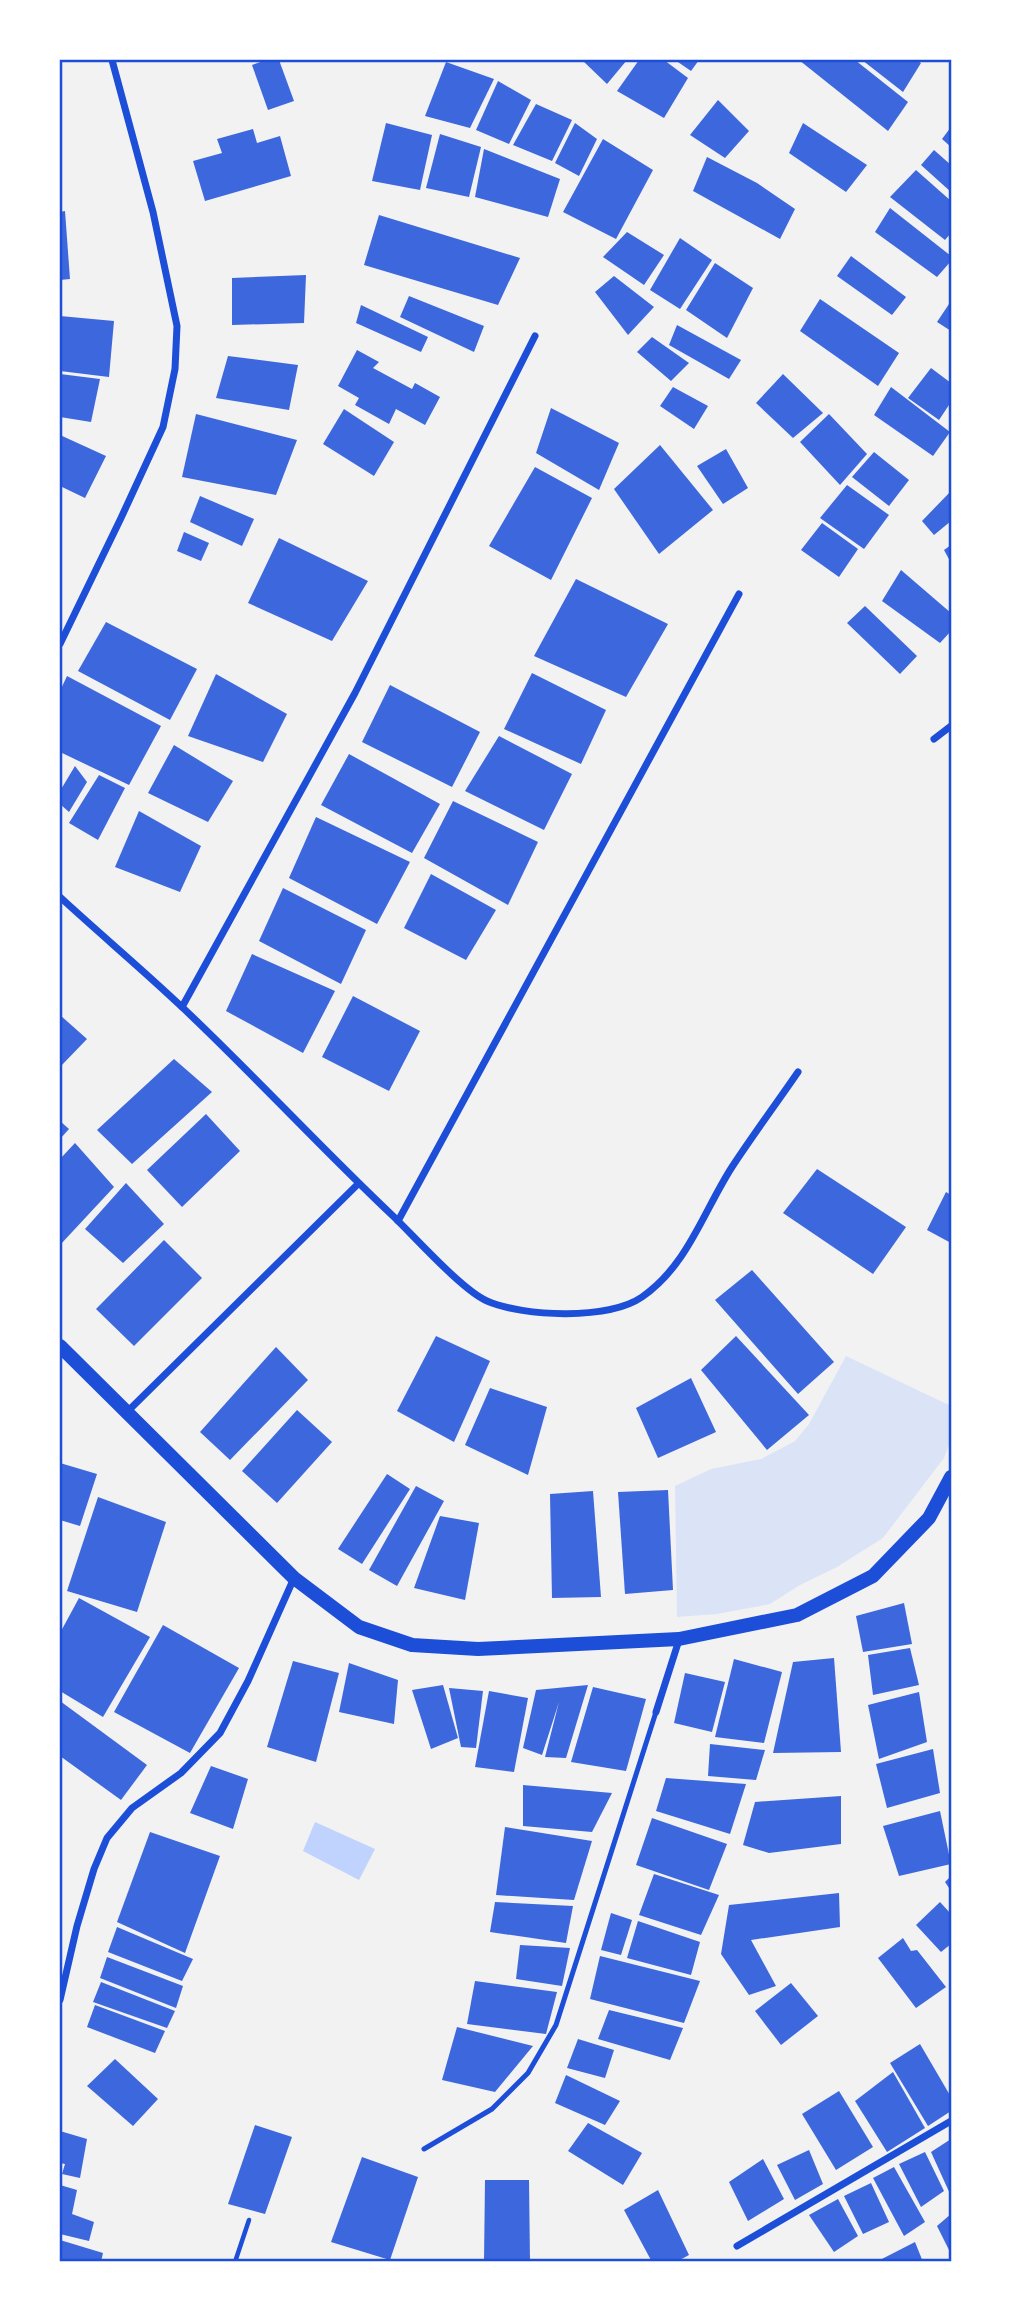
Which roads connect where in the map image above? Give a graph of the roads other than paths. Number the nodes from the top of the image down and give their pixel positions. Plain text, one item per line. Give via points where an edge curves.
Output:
1 (112, 60) edge
2 (535, 336) dead end
3 (739, 594) dead end
4 (60, 644) edge
5 (951, 726) edge
6 (934, 739) dead end
7 (60, 897) edge
8 (183, 1007) junction
9 (798, 1072) dead end
10 (358, 1184) junction
11 (398, 1221) junction
12 (60, 1346) edge
13 (127, 1413) junction
14 (951, 1478) edge
15 (294, 1578) junction
16 (679, 1639) junction
17 (656, 1713) joint
18 (60, 2000) edge
19 (951, 2121) edge
20 (424, 2149) dead end
21 (737, 2246) dead end

1 - 4 street via 153,212 177,326 175,369 163,427
2 - 8 street via 355,693
3 - 11 street
5 - 6 street
7 - 8 street
8 - 10 street
9 - 11 street via 730,1169 690,1246 661,1283 615,1310 531,1311 486,1300
10 - 11 street
10 - 13 street
12 - 13 main road
13 - 15 main road
14 - 16 main road via 929,1518 873,1576 797,1615
15 - 16 main road via 359,1626 412,1645 478,1649
15 - 18 street via 220,1733 181,1773 132,1808 107,1838 77,1926
16 - 17 street
17 - 20 lane via 556,2025 528,2073 492,2109
19 - 21 street

